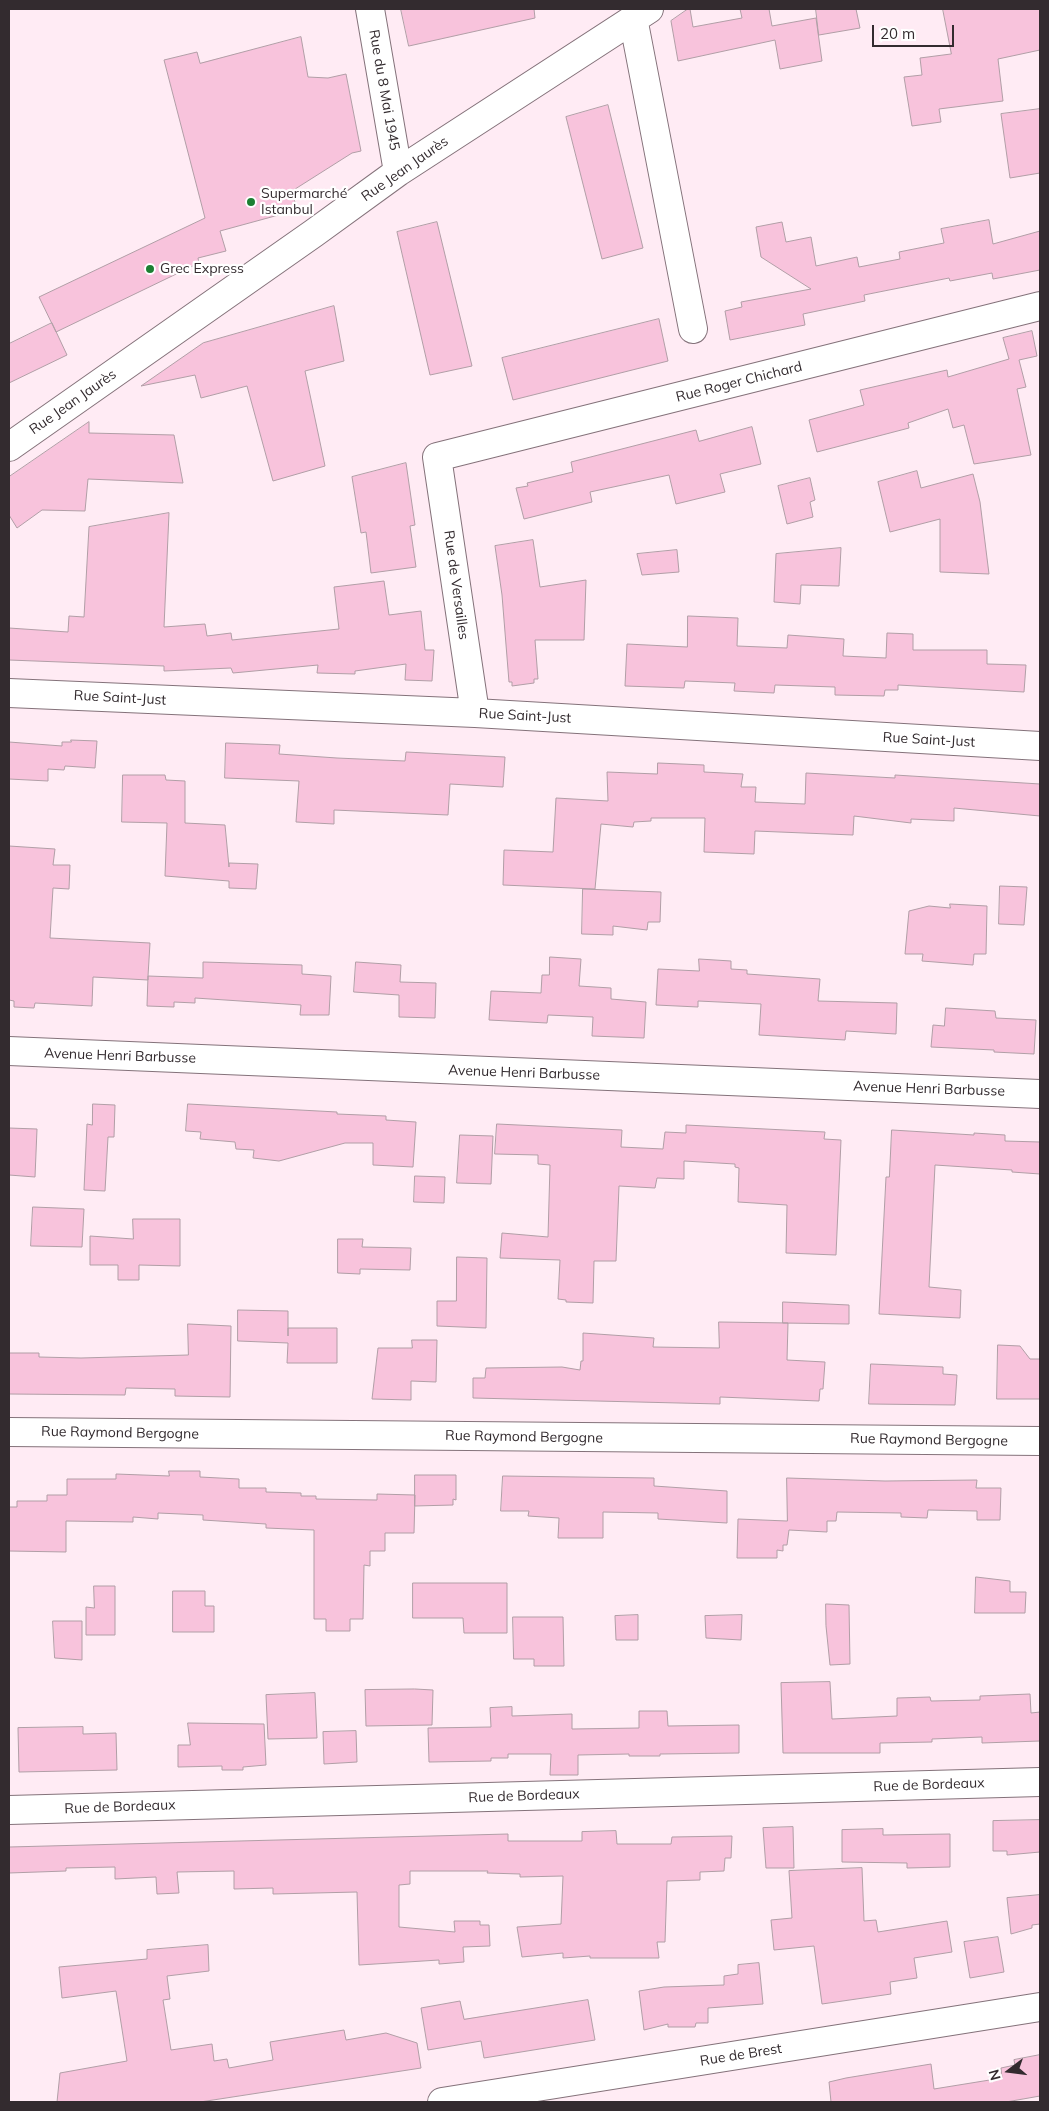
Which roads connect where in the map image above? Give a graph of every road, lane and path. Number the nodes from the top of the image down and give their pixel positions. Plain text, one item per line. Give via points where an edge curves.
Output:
1 (370, 9) edge
2 (641, 13) edge
3 (398, 172) junction
4 (1040, 306) edge
5 (693, 329) dead end
6 (9, 447) edge
7 (437, 457) joint
8 (9, 693) edge
9 (475, 713) junction
10 (1040, 746) edge
11 (9, 1051) edge
12 (1040, 1094) edge
13 (9, 1432) edge
14 (1040, 1441) edge
15 (1040, 1782) edge
16 (9, 1810) edge
17 (1040, 2008) edge
18 (442, 2102) edge

1 - 3 street, Rue du 8 Mai 1945
2 - 3 street, Rue Jean Jaurès
2 - 5 street, Rue Jean Jaurès
3 - 6 street, Rue Jean Jaurès
4 - 7 street, Rue Roger Chichard
7 - 9 street, Rue de Versailles
8 - 9 street, Rue Saint-Just
9 - 10 street, Rue Saint-Just
11 - 12 street, Avenue Henri Barbusse
13 - 14 street, Rue Raymond Bergogne
15 - 16 street, Rue de Bordeaux
17 - 18 street, Rue de Brest

